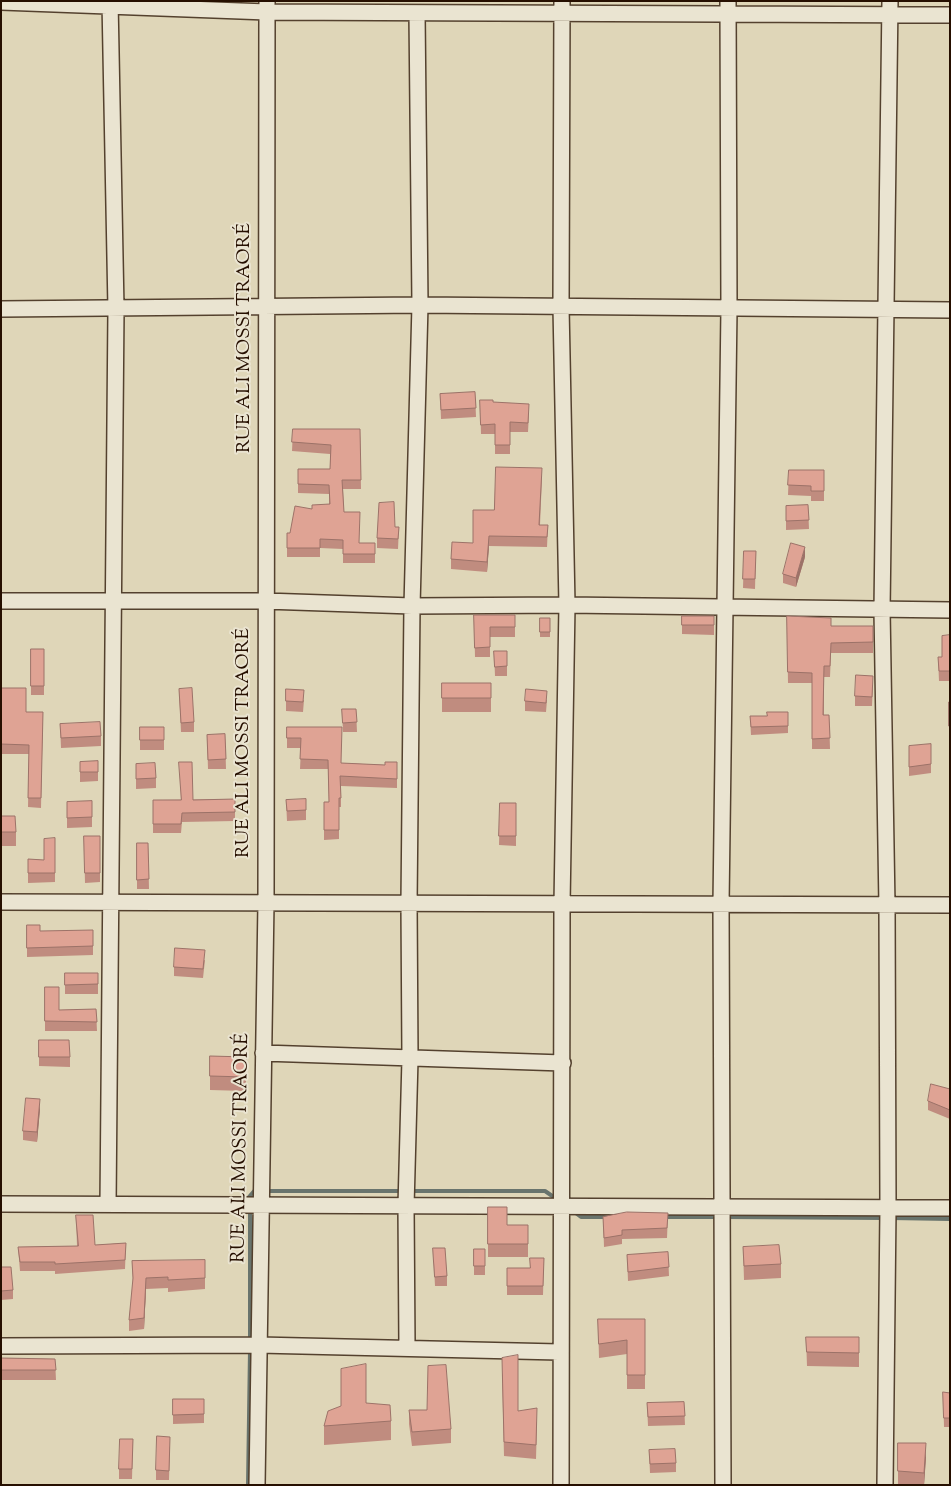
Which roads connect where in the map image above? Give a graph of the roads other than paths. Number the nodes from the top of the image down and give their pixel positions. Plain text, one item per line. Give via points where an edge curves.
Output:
1 (1, 2) edge
2 (110, 3) edge
3 (562, 6) edge
4 (267, 7) edge
5 (728, 7) edge
6 (890, 7) edge
7 (416, 13) junction
8 (950, 15) edge
9 (266, 305) junction
10 (420, 305) junction
11 (561, 307) junction
12 (1, 309) edge
13 (116, 309) junction
14 (729, 309) junction
15 (887, 310) junction
16 (950, 310) edge
17 (1, 601) edge
18 (112, 601) junction
19 (265, 601) junction
20 (412, 606) junction
21 (568, 606) junction
22 (724, 608) junction
23 (882, 610) junction
24 (950, 610) edge
25 (1, 902) edge
26 (111, 902) junction
27 (266, 902) junction
28 (409, 904) junction
29 (562, 904) junction
30 (721, 904) junction
31 (887, 906) junction
32 (950, 906) edge
33 (263, 1053) junction
34 (410, 1059) junction
35 (563, 1063) junction
36 (1, 1204) edge
37 (108, 1204) junction
38 (261, 1205) junction
39 (406, 1206) junction
40 (562, 1206) junction
41 (723, 1207) junction
42 (888, 1208) junction
43 (950, 1208) edge
44 (259, 1345) junction
45 (1, 1346) edge
46 (407, 1347) junction
47 (559, 1352) junction
48 (257, 1485) edge
49 (561, 1485) edge
50 (723, 1485) edge
51 (885, 1485) edge

1 - 2 street
2 - 4 street
2 - 13 street
3 - 5 street
3 - 7 street
3 - 11 street
4 - 7 street
4 - 9 street, RUE ALI MOSSI TRAORÉ
5 - 6 street
5 - 14 street
6 - 8 street
6 - 15 street
7 - 10 street
9 - 10 street
9 - 13 street
9 - 19 street, RUE ALI MOSSI TRAORÉ
10 - 11 street
10 - 20 street
11 - 14 street
11 - 21 street
12 - 13 street
13 - 18 street
14 - 15 street
14 - 22 street
15 - 16 street
15 - 23 street
17 - 18 street
18 - 19 street
18 - 26 street
19 - 20 street
19 - 27 street, RUE ALI MOSSI TRAORÉ
20 - 21 street
20 - 28 street
21 - 22 street
21 - 29 street
22 - 23 street
22 - 30 street
23 - 24 street
23 - 31 street
25 - 26 street
26 - 27 street
26 - 37 street
27 - 28 street
27 - 33 street, RUE ALI MOSSI TRAORÉ
28 - 29 street
28 - 34 street
29 - 30 street
29 - 35 street
30 - 31 street
30 - 41 street
31 - 32 street
31 - 42 street
33 - 34 street
33 - 38 street, RUE ALI MOSSI TRAORÉ
34 - 35 street
34 - 39 street
35 - 40 street
36 - 37 street
37 - 38 street
38 - 39 street
38 - 44 street, RUE ALI MOSSI TRAORÉ
39 - 40 street
39 - 46 street
40 - 41 street
40 - 47 street
41 - 42 street
41 - 50 street
42 - 43 street
42 - 51 street
44 - 45 street
44 - 46 street
44 - 48 street, RUE ALI MOSSI TRAORÉ
46 - 47 street
47 - 49 street

